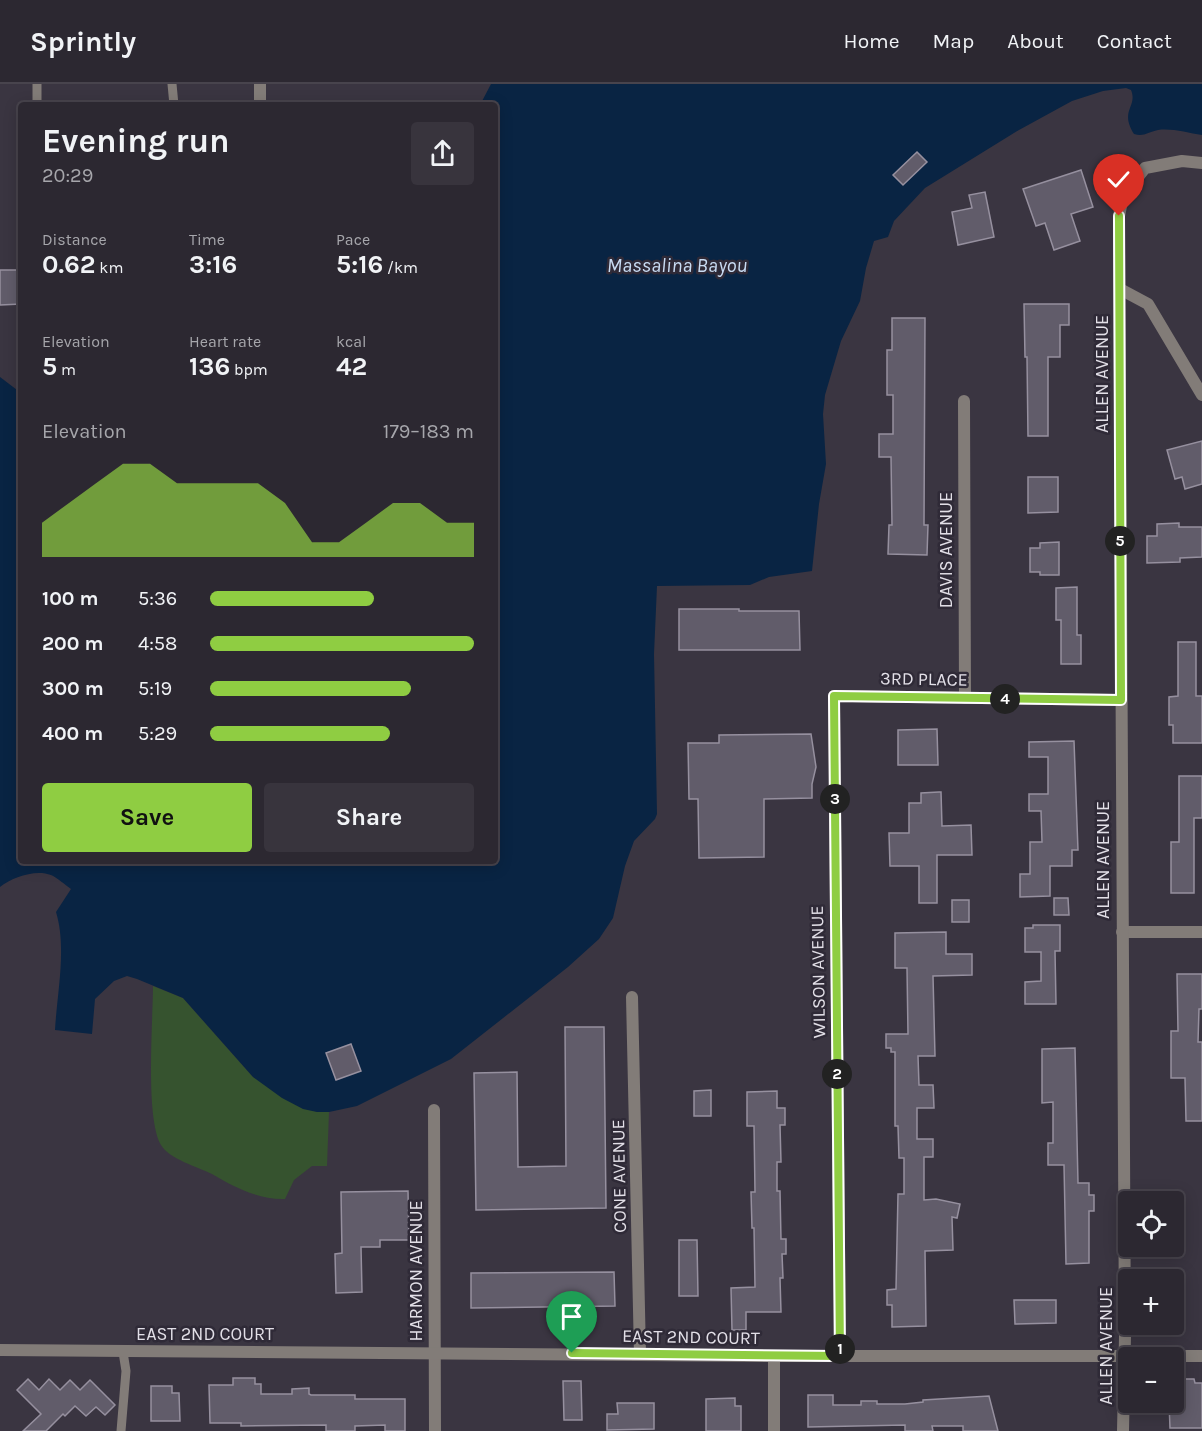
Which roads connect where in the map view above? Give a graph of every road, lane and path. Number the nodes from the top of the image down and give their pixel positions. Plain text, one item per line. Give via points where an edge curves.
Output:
1 (37, 84) edge
2 (172, 84) edge
3 (260, 84) edge
4 (37, 102) edge
5 (174, 102) edge
6 (260, 102) edge
7 (1202, 163) edge
8 (1119, 289) junction
9 (1202, 395) edge
10 (964, 401) dead end
11 (834, 696) joint
12 (964, 698) junction
13 (1121, 700) junction
14 (1122, 932) junction
15 (1202, 932) edge
16 (632, 997) dead end
17 (434, 1110) dead end
18 (1124, 1347) edge
19 (0, 1350) edge
20 (123, 1352) junction
21 (434, 1352) junction
22 (640, 1354) junction
23 (774, 1356) junction
24 (840, 1356) junction
25 (1118, 1356) edge
26 (1184, 1356) edge
27 (1202, 1356) edge
28 (1123, 1413) edge
29 (121, 1431) edge
30 (435, 1431) edge
31 (774, 1431) edge
32 (1123, 1431) edge

1 - 4 lane
2 - 5 lane
3 - 6 street
7 - 8 street, ALLEN AVENUE via 1182,161 1146,168 1124,196 1119,216
8 - 9 street via 1148,304
8 - 13 street, ALLEN AVENUE
10 - 12 street, DAVIS AVENUE
11 - 12 street, 3RD PLACE
11 - 24 street, WILSON AVENUE
12 - 13 street, 3RD PLACE
13 - 14 street, ALLEN AVENUE
14 - 15 street
14 - 18 street, ALLEN AVENUE
16 - 22 street, CONE AVENUE
17 - 21 street, HARMON AVENUE
19 - 20 street, EAST 2ND COURT
20 - 21 street, EAST 2ND COURT
20 - 29 lane via 126,1371
21 - 22 street, EAST 2ND COURT
21 - 30 street, HARMON AVENUE
22 - 23 street, EAST 2ND COURT
23 - 24 street, EAST 2ND COURT
23 - 31 street
24 - 25 street, EAST 2ND COURT
26 - 27 street, EAST 2ND COURT
28 - 32 street, ALLEN AVENUE

